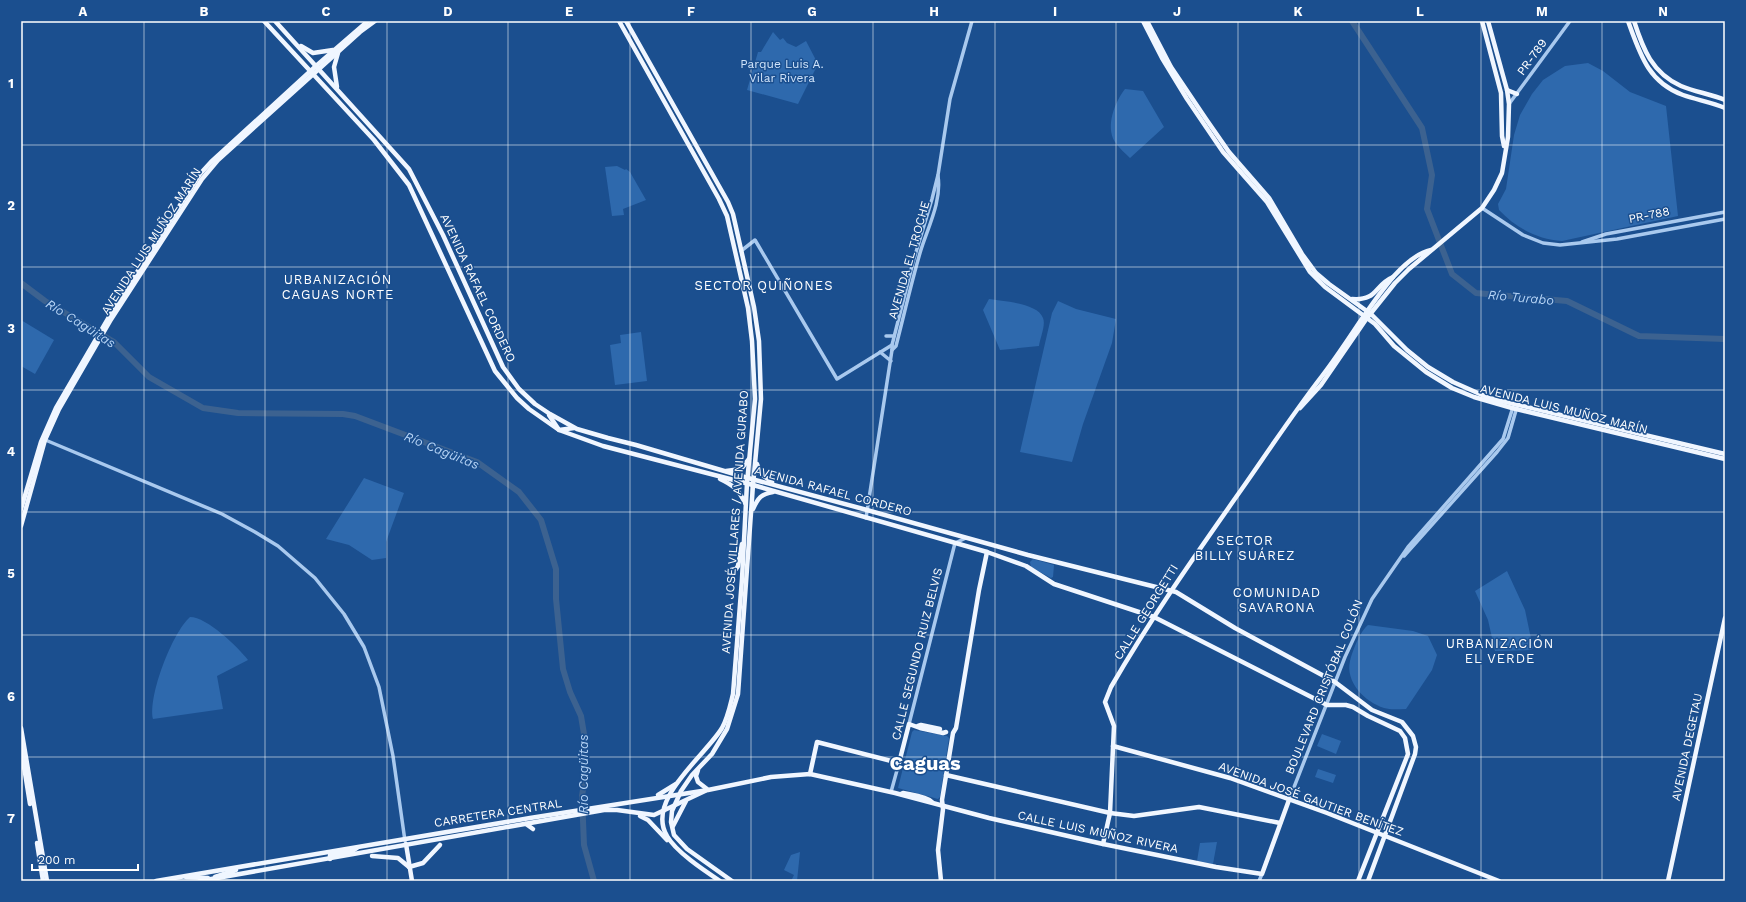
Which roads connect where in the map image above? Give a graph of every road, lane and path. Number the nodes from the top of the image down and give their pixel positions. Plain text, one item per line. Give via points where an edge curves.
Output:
1 (264, 21) edge
2 (275, 21) edge
3 (368, 21) edge
4 (375, 21) edge
5 (619, 21) edge
6 (626, 21) edge
7 (972, 21) edge
8 (1143, 21) edge
9 (1147, 21) edge
10 (1482, 21) edge
11 (1488, 21) edge
12 (1570, 21) edge
13 (1628, 21) edge
14 (1634, 21) edge
15 (290, 38) junction
16 (1159, 49) junction
17 (336, 51) junction
18 (1492, 59) junction
19 (318, 68) junction
20 (311, 74) junction
21 (338, 90) junction
22 (1507, 90) junction
23 (1517, 94) junction
24 (1725, 100) edge
25 (1509, 104) junction
26 (1725, 108) edge
27 (1502, 129) junction
28 (1505, 148) junction
29 (938, 175) junction
30 (1482, 208) junction
31 (1725, 212) edge
32 (1725, 219) edge
33 (1662, 223) junction
34 (1655, 224) junction
35 (1663, 230) junction
36 (1656, 231) junction
37 (1577, 243) junction
38 (1431, 250) junction
39 (741, 251) junction
40 (1395, 276) junction
41 (1351, 299) junction
42 (1366, 310) junction
43 (1367, 315) junction
44 (886, 336) dead end
45 (894, 336) junction
46 (892, 345) junction
47 (892, 350) junction
48 (880, 352) junction
49 (1403, 354) junction
50 (891, 361) junction
51 (1436, 373) junction
52 (1443, 377) junction
53 (1466, 394) junction
54 (1515, 407) junction
55 (546, 412) junction
56 (577, 429) junction
57 (559, 430) junction
58 (753, 431) junction
59 (759, 432) junction
60 (44, 440) junction
61 (1725, 454) edge
62 (750, 457) junction
63 (1725, 459) edge
64 (756, 460) junction
65 (723, 471) junction
66 (707, 474) junction
67 (747, 481) junction
68 (754, 482) junction
69 (780, 487) junction
70 (776, 492) junction
71 (746, 504) junction
72 (21, 509) edge
73 (752, 510) junction
74 (867, 510) junction
75 (866, 518) junction
76 (21, 526) edge
77 (751, 527) junction
78 (744, 528) junction
79 (966, 538) junction
80 (955, 543) junction
81 (987, 552) junction
82 (731, 570) dead end
83 (742, 579) junction
84 (1170, 591) junction
85 (745, 603) junction
86 (1154, 617) junction
87 (1725, 618) edge
88 (1336, 682) junction
89 (1352, 696) junction
90 (1327, 705) junction
91 (1346, 705) junction
92 (909, 724) junction
93 (21, 728) edge
94 (953, 733) junction
95 (1113, 746) junction
96 (21, 748) edge
97 (899, 763) junction
98 (699, 768) junction
99 (810, 774) junction
100 (946, 775) junction
101 (677, 783) junction
102 (708, 790) junction
103 (892, 792) junction
104 (679, 794) junction
105 (670, 795) junction
106 (653, 798) junction
107 (1289, 800) junction
108 (686, 801) junction
109 (942, 805) junction
110 (674, 807) junction
111 (603, 808) junction
112 (629, 811) junction
113 (664, 812) junction
114 (1110, 812) junction
115 (568, 814) junction
116 (1280, 823) junction
117 (526, 824) junction
118 (532, 829) dead end
119 (672, 830) junction
120 (1377, 833) junction
121 (1384, 836) junction
122 (405, 838) junction
123 (406, 844) junction
124 (672, 844) junction
125 (1104, 844) junction
126 (440, 845) dead end
127 (360, 847) junction
128 (372, 856) dead end
129 (330, 859) junction
130 (242, 867) junction
131 (409, 867) junction
132 (1262, 874) junction
133 (182, 877) junction
134 (211, 879) junction
135 (43, 881) edge
136 (47, 881) edge
137 (156, 881) edge
138 (200, 881) edge
139 (412, 881) edge
140 (720, 881) edge
141 (732, 881) edge
142 (940, 881) edge
143 (1259, 881) edge
144 (1358, 881) edge
145 (1368, 881) edge
146 (1499, 881) edge
147 (1668, 881) edge

1 - 20 main road, AVENIDA RAFAEL CORDERO
2 - 15 main road, AVENIDA RAFAEL CORDERO
3 - 17 main road, AVENIDA LUIS MUÑOZ MARÍN
4 - 17 main road, AVENIDA LUIS MUÑOZ MARÍN
5 - 58 main road, AVENIDA JOSÉ VILLARES / AVENIDA GURABO via 727,216 748,308 752,341 755,399
6 - 39 main road, AVENIDA JOSÉ VILLARES / AVENIDA GURABO via 725,196 733,214
7 - 29 street, AVENIDA EL TROCHE via 950,99
8 - 16 main road, AVENIDA LUIS MUÑOZ MARÍN
9 - 16 main road, AVENIDA LUIS MUÑOZ MARÍN
10 - 18 main road
11 - 22 main road
12 - 23 street, PR-789 / PR-789
13 - 26 main road via 1646,66 1655,78 1669,89
14 - 24 main road via 1652,64 1665,77 1681,86
15 - 17 main road via 314,53
15 - 19 main road, AVENIDA RAFAEL CORDERO
16 - 41 main road, AVENIDA LUIS MUÑOZ MARÍN via 1229,152 1269,198 1311,267 1329,284
16 - 43 main road, AVENIDA LUIS MUÑOZ MARÍN via 1180,87 1223,152 1267,202 1310,272 1325,287
17 - 19 main road, AVENIDA LUIS MUÑOZ MARÍN
17 - 21 main road via 334,67
18 - 25 main road
18 - 27 main road via 1502,93
19 - 20 main road, AVENIDA LUIS MUÑOZ MARÍN
19 - 21 main road, AVENIDA RAFAEL CORDERO
20 - 57 main road, AVENIDA RAFAEL CORDERO via 374,140 409,186 495,371 525,405
20 - 60 main road, AVENIDA LUIS MUÑOZ MARÍN via 209,170 86,356
21 - 55 main road, AVENIDA RAFAEL CORDERO via 410,169 503,367 519,389
22 - 23 main road
22 - 25 main road
23 - 25 street, PR-789 / PR-789
25 - 27 main road
25 - 28 main road
27 - 28 main road
28 - 30 main road via 1502,173
29 - 45 street, AVENIDA EL TROCHE
29 - 47 street, AVENIDA EL TROCHE via 936,201 896,346
30 - 37 street, PR-788 / PR-788 via 1537,241 1560,245
30 - 38 main road
31 - 33 street, PR-788 / PR-788
32 - 35 street, PR-788 / PR-788
33 - 34 street, PR-788 / PR-788
33 - 35 street
34 - 36 street
34 - 37 street, PR-788 / PR-788
35 - 36 street, PR-788 / PR-788
36 - 37 street, PR-788 / PR-788
38 - 40 main road via 1423,252
38 - 43 main road via 1405,272
39 - 48 street via 755,240 837,379
39 - 59 main road, AVENIDA JOSÉ VILLARES / AVENIDA GURABO via 759,341
40 - 41 main road via 1388,278 1369,297 1361,300
40 - 42 main road, CALLE GEORGETTI
41 - 42 main road, AVENIDA LUIS MUÑOZ MARÍN
42 - 43 main road, CALLE GEORGETTI
43 - 49 main road, AVENIDA LUIS MUÑOZ MARÍN
43 - 51 main road, AVENIDA LUIS MUÑOZ MARÍN
43 - 84 main road, CALLE GEORGETTI
44 - 45 street
45 - 46 street, AVENIDA EL TROCHE
46 - 47 street, AVENIDA EL TROCHE
46 - 48 street
47 - 50 street, AVENIDA EL TROCHE
48 - 50 street
49 - 51 main road
49 - 53 main road, AVENIDA LUIS MUÑOZ MARÍN via 1426,372
50 - 74 street, AVENIDA EL TROCHE
51 - 52 main road, AVENIDA LUIS MUÑOZ MARÍN
52 - 53 main road via 1446,382
52 - 54 main road, AVENIDA LUIS MUÑOZ MARÍN via 1478,394
53 - 54 main road, AVENIDA LUIS MUÑOZ MARÍN
54 - 61 main road, AVENIDA LUIS MUÑOZ MARÍN
54 - 63 main road, AVENIDA LUIS MUÑOZ MARÍN
54 - 88 street, BOULEVARD CRISTÓBAL COLÓN via 1503,439 1408,547 1372,599
55 - 56 main road, AVENIDA RAFAEL CORDERO
55 - 57 main road via 555,421
56 - 57 main road
56 - 65 main road, AVENIDA RAFAEL CORDERO
57 - 66 main road, AVENIDA RAFAEL CORDERO via 603,446
58 - 59 main road
58 - 62 main road, AVENIDA JOSÉ VILLARES / AVENIDA GURABO
59 - 64 main road, AVENIDA JOSÉ VILLARES / AVENIDA GURABO
60 - 72 main road, AVENIDA LUIS MUÑOZ MARÍN
60 - 76 main road, AVENIDA LUIS MUÑOZ MARÍN
60 - 122 street via 222,514 278,546 315,578 344,614 364,647 379,687
62 - 65 main road via 741,469
62 - 67 main road, AVENIDA JOSÉ VILLARES / AVENIDA GURABO
64 - 68 main road, AVENIDA JOSÉ VILLARES / AVENIDA GURABO
64 - 69 main road via 761,474
65 - 67 main road, AVENIDA RAFAEL CORDERO
66 - 67 main road, AVENIDA RAFAEL CORDERO
66 - 71 main road via 734,487 740,492
67 - 68 main road, AVENIDA RAFAEL CORDERO
67 - 71 main road, AVENIDA JOSÉ VILLARES / AVENIDA GURABO
68 - 69 main road, AVENIDA RAFAEL CORDERO
68 - 70 main road, AVENIDA RAFAEL CORDERO
68 - 73 main road, AVENIDA JOSÉ VILLARES / AVENIDA GURABO
69 - 74 main road, AVENIDA RAFAEL CORDERO
70 - 73 main road via 759,497
70 - 75 main road, AVENIDA RAFAEL CORDERO
71 - 78 main road, AVENIDA JOSÉ VILLARES / AVENIDA GURABO
73 - 77 main road, AVENIDA JOSÉ VILLARES / AVENIDA GURABO
74 - 75 street, AVENIDA EL TROCHE
74 - 79 main road, AVENIDA RAFAEL CORDERO
75 - 80 main road, AVENIDA RAFAEL CORDERO
77 - 78 main road
77 - 85 main road, AVENIDA JOSÉ VILLARES / AVENIDA GURABO
78 - 82 main road via 738,566
78 - 83 main road, AVENIDA JOSÉ VILLARES / AVENIDA GURABO
79 - 80 street
79 - 84 main road, AVENIDA RAFAEL CORDERO
80 - 81 main road, AVENIDA RAFAEL CORDERO
80 - 92 street, CALLE SEGUNDO RUIZ BELVIS
81 - 86 main road, AVENIDA RAFAEL CORDERO via 1026,566 1054,584
81 - 94 main road via 956,728
83 - 85 main road
83 - 101 main road, AVENIDA JOSÉ VILLARES / AVENIDA GURABO via 735,676 730,708 721,729
84 - 86 main road, CALLE GEORGETTI
84 - 88 main road, AVENIDA RAFAEL CORDERO via 1176,592 1224,622
85 - 98 main road, AVENIDA JOSÉ VILLARES / AVENIDA GURABO via 738,694 727,729 712,754
86 - 90 main road, AVENIDA RAFAEL CORDERO
86 - 95 main road, CALLE GEORGETTI via 1115,680 1105,702 1114,726
87 - 147 main road, AVENIDA DEGETAU
88 - 89 main road, AVENIDA RAFAEL CORDERO
88 - 90 street, BOULEVARD CRISTÓBAL COLÓN
89 - 91 main road
89 - 121 main road, AVENIDA RAFAEL CORDERO via 1372,710 1402,722 1415,741 1415,754
90 - 91 main road
90 - 107 street, BOULEVARD CRISTÓBAL COLÓN
91 - 120 main road via 1400,731 1408,748 1408,754
92 - 94 main road
92 - 97 main road, CALLE SEGUNDO RUIZ BELVIS
93 - 136 main road
94 - 100 main road
95 - 107 main road, AVENIDA JOSÉ GAUTIER BENÍTEZ via 1230,778
95 - 114 main road, CALLE GEORGETTI
96 - 135 main road
97 - 99 main road via 818,742
97 - 103 street, CALLE SEGUNDO RUIZ BELVIS
98 - 102 main road via 696,776 698,782
98 - 104 main road, AVENIDA JOSÉ VILLARES / AVENIDA GURABO
99 - 102 main road, CALLE LUIS MUÑOZ RIVERA via 771,778
99 - 103 main road, CALLE LUIS MUÑOZ RIVERA
100 - 109 main road
100 - 114 main road
101 - 105 main road, AVENIDA JOSÉ VILLARES / AVENIDA GURABO
101 - 106 main road
102 - 104 main road, CARRETERA CENTRAL
102 - 108 main road, CARRETERA CENTRAL
103 - 109 main road, CALLE LUIS MUÑOZ RIVERA
104 - 105 main road, CARRETERA CENTRAL
104 - 110 main road, AVENIDA JOSÉ VILLARES / AVENIDA GURABO
105 - 106 main road, CARRETERA CENTRAL
105 - 113 main road, AVENIDA JOSÉ VILLARES / AVENIDA GURABO
106 - 111 main road, CARRETERA CENTRAL
107 - 116 main road, BOULEVARD CRISTÓBAL COLÓN
107 - 120 main road, AVENIDA JOSÉ GAUTIER BENÍTEZ
108 - 110 main road, CARRETERA CENTRAL
108 - 119 main road via 677,815
109 - 125 main road, CALLE LUIS MUÑOZ RIVERA
109 - 142 main road via 938,848
110 - 113 main road, CARRETERA CENTRAL
110 - 119 main road, AVENIDA JOSÉ VILLARES / AVENIDA GURABO via 671,816
111 - 112 main road, CARRETERA CENTRAL
111 - 115 main road, CARRETERA CENTRAL
112 - 113 main road, CARRETERA CENTRAL via 654,815
112 - 124 main road via 648,820
113 - 124 main road via 664,828
114 - 116 main road via 1134,816 1199,807
114 - 125 main road, CALLE GEORGETTI
115 - 117 main road, CARRETERA CENTRAL
115 - 122 main road, CARRETERA CENTRAL
116 - 132 main road, BOULEVARD CRISTÓBAL COLÓN
117 - 118 main road
117 - 123 main road, CARRETERA CENTRAL
119 - 141 main road via 687,849
120 - 121 main road, AVENIDA JOSÉ GAUTIER BENÍTEZ
120 - 144 main road
121 - 145 main road, AVENIDA RAFAEL CORDERO
121 - 146 main road, AVENIDA JOSÉ GAUTIER BENÍTEZ
122 - 123 street
122 - 127 main road, CARRETERA CENTRAL
123 - 129 main road, CARRETERA CENTRAL
123 - 131 main road
124 - 140 main road
125 - 132 main road, CALLE LUIS MUÑOZ RIVERA
126 - 131 main road via 423,863
127 - 129 main road via 351,852 330,855
127 - 130 main road, CARRETERA CENTRAL
128 - 131 main road via 398,858
129 - 134 main road, CARRETERA CENTRAL
130 - 133 main road, CARRETERA CENTRAL
130 - 134 main road
131 - 139 main road
132 - 143 street, BOULEVARD CRISTÓBAL COLÓN
133 - 134 main road
133 - 137 main road, CARRETERA CENTRAL
134 - 138 main road, CARRETERA CENTRAL

